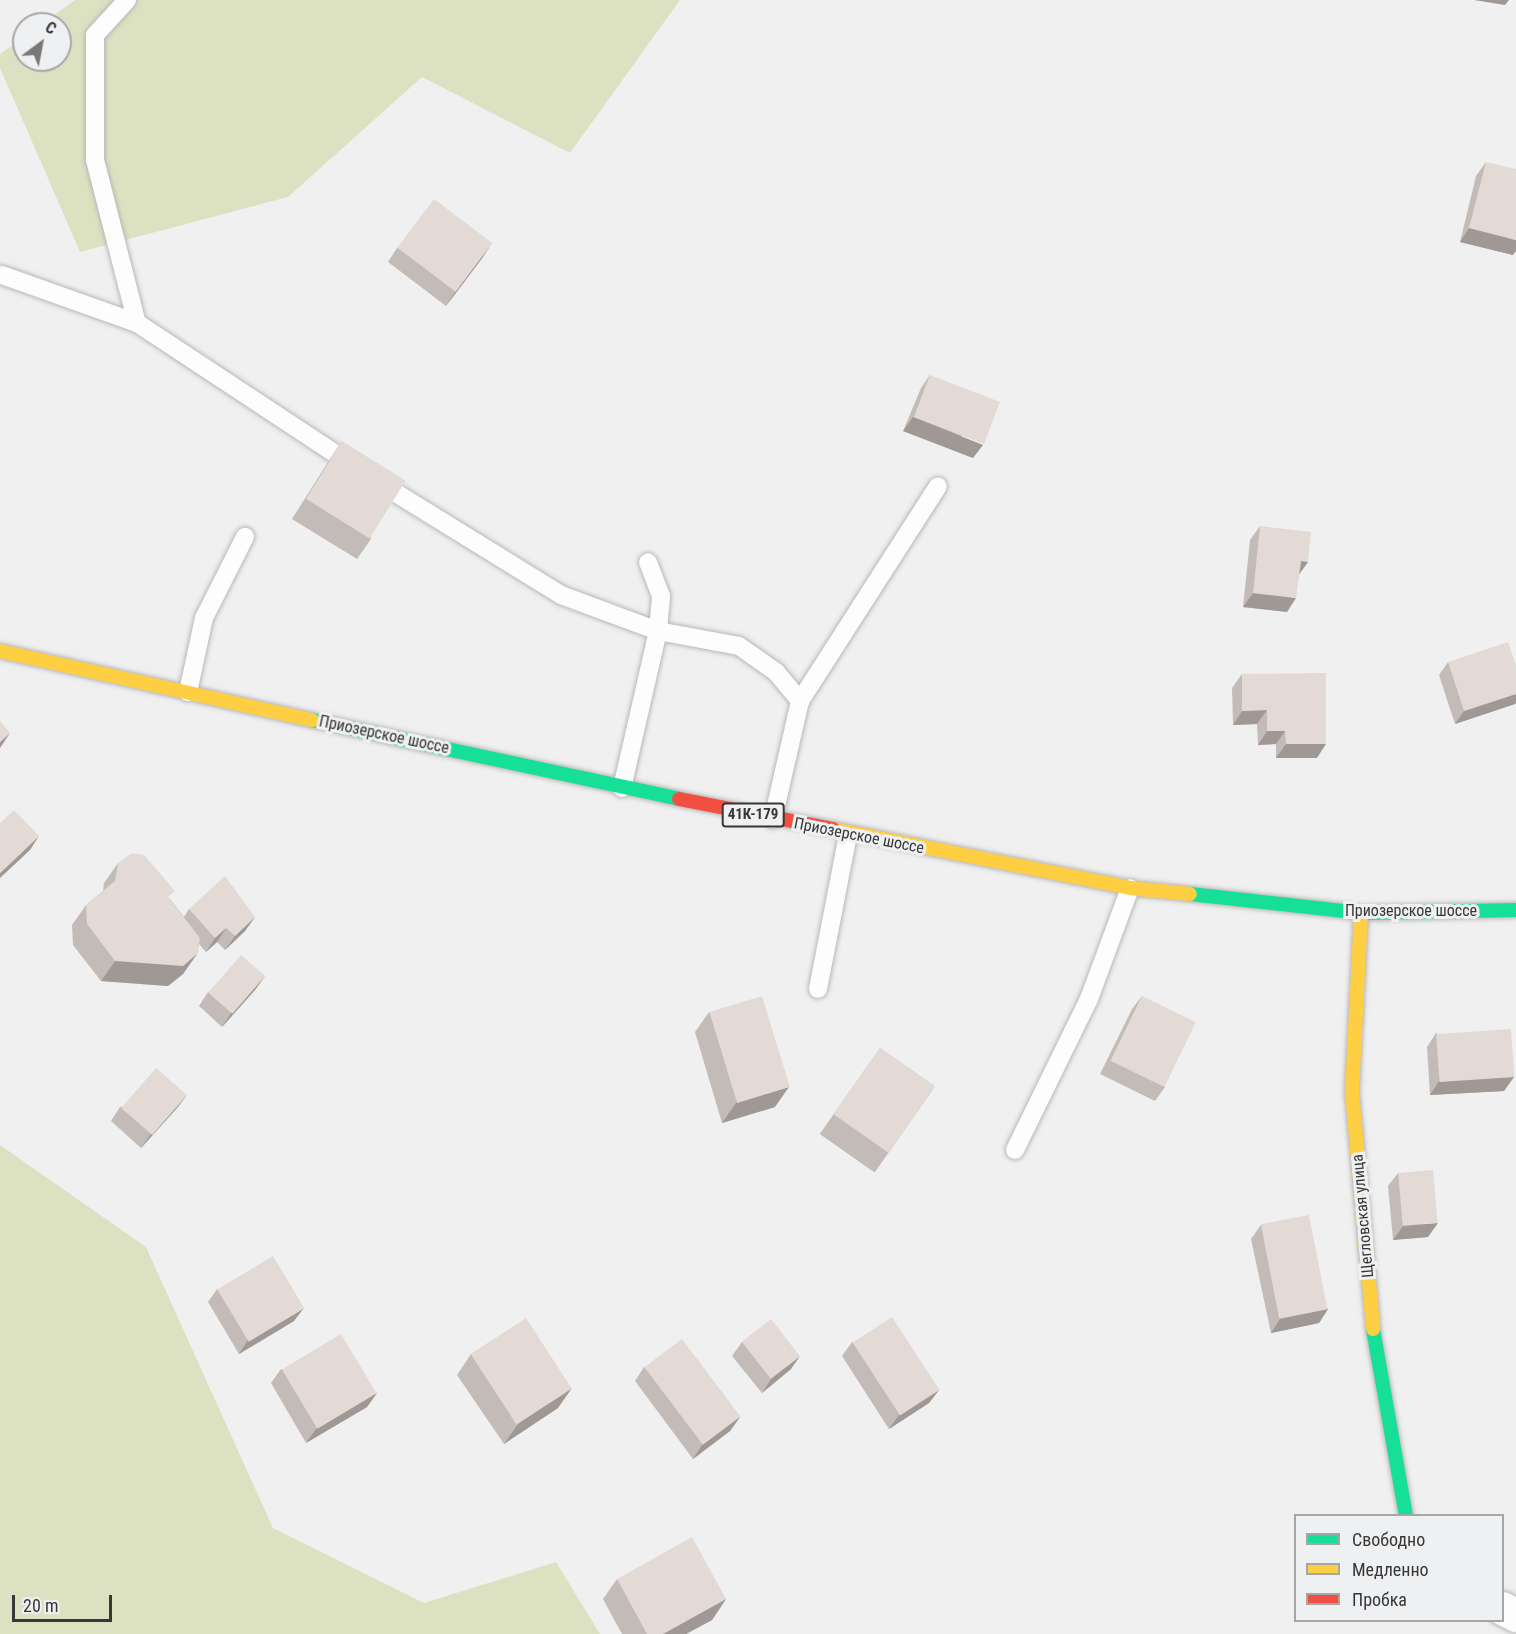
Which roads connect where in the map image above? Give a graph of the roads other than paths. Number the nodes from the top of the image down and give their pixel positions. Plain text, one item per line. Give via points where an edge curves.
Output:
1 (127, 0) edge
2 (2, 275) dead end
3 (137, 323) junction
4 (938, 486) dead end
5 (245, 537) dead end
6 (648, 562) dead end
7 (658, 631) junction
8 (0, 651) edge
9 (188, 692) junction
10 (800, 701) junction
11 (622, 788) junction
12 (773, 819) junction
13 (848, 835) junction
14 (1130, 888) junction
15 (1516, 910) edge
16 (1361, 913) junction
17 (818, 989) dead end
18 (1015, 1150) dead end
19 (1406, 1514) edge

1 - 3 lane via 95,34 95,160
2 - 3 lane
3 - 7 lane via 430,517 561,595
4 - 10 lane
5 - 9 lane via 204,618
6 - 7 lane via 661,596
7 - 10 lane via 739,646 776,672
7 - 11 lane
8 - 9 main road, Приозерское шоссе / 41К-179
9 - 11 main road, Приозерское шоссе / 41К-179
10 - 12 lane
11 - 12 main road, Приозерское шоссе / 41К-179
12 - 13 main road, Приозерское шоссе / 41К-179
13 - 14 main road, Приозерское шоссе / 41К-179
13 - 17 lane
14 - 16 main road, Приозерское шоссе / 41К-179
14 - 18 lane via 1089,999
15 - 16 main road, Приозерское шоссе / 41К-179
16 - 19 main road, Щегловская улица via 1352,1092 1377,1372

